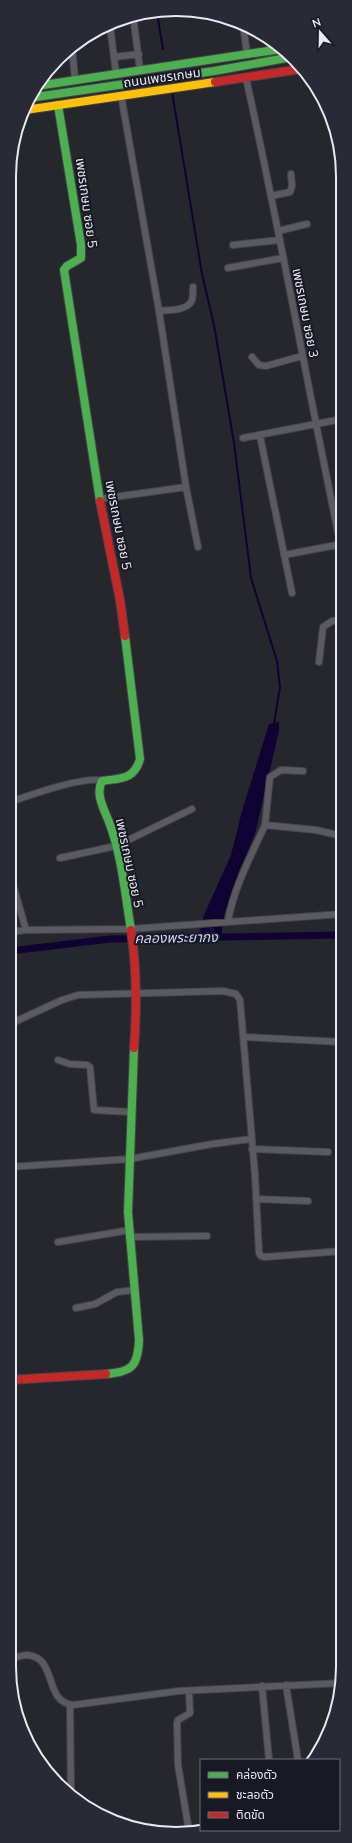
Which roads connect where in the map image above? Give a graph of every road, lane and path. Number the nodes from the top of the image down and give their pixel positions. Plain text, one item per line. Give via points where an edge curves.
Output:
1 (134, 21) edge
2 (111, 30) edge
3 (244, 32) edge
4 (274, 50) edge
5 (73, 54) edge
6 (139, 54) junction
7 (247, 54) junction
8 (115, 58) junction
9 (284, 58) edge
10 (294, 69) edge
11 (140, 70) junction
12 (116, 74) junction
13 (246, 78) junction
14 (75, 80) junction
15 (45, 85) edge
16 (121, 95) junction
17 (37, 97) edge
18 (58, 105) junction
19 (31, 110) edge
20 (291, 174) dead end
21 (271, 196) junction
22 (307, 224) dead end
23 (278, 231) junction
24 (280, 240) junction
25 (233, 245) dead end
26 (283, 258) junction
27 (228, 268) dead end
28 (193, 287) dead end
29 (159, 311) junction
30 (302, 356) junction
31 (252, 357) dead end
32 (336, 420) edge
33 (315, 424) junction
34 (260, 436) junction
35 (244, 438) dead end
36 (186, 487) junction
37 (100, 499) junction
38 (336, 517) edge
39 (336, 545) edge
40 (198, 547) dead end
41 (284, 555) junction
42 (292, 593) dead end
43 (336, 621) edge
44 (319, 662) dead end
45 (303, 771) dead end
46 (102, 781) junction
47 (16, 800) edge
48 (192, 809) dead end
49 (265, 825) junction
50 (336, 835) edge
51 (116, 846) junction
52 (60, 858) dead end
53 (16, 895) edge
54 (336, 914) edge
55 (228, 921) junction
56 (26, 930) junction
57 (131, 930) junction
58 (16, 931) edge
59 (136, 993) junction
60 (16, 1021) edge
61 (244, 1037) junction
62 (336, 1042) edge
63 (58, 1060) dead end
64 (131, 1112) junction
65 (251, 1139) junction
66 (252, 1149) junction
67 (328, 1152) dead end
68 (130, 1159) junction
69 (16, 1167) edge
70 (256, 1199) junction
71 (308, 1201) dead end
72 (130, 1233) junction
73 (207, 1236) dead end
74 (58, 1242) dead end
75 (336, 1251) edge
76 (135, 1290) junction
77 (76, 1308) dead end
78 (16, 1380) edge
79 (16, 1657) edge
80 (336, 1682) edge
81 (286, 1685) junction
82 (262, 1686) junction
83 (189, 1691) junction
84 (70, 1704) junction
85 (269, 1759) edge
86 (298, 1759) edge
87 (71, 1787) edge
88 (188, 1827) edge

1 - 6 street
2 - 8 street
3 - 7 street
4 - 7 main road, ถนนเพชรเกษม
5 - 14 street
6 - 8 street
6 - 11 street
7 - 11 main road, ถนนเพชรเกษม
8 - 12 street
9 - 17 main road
10 - 13 main road, ถนนเพชรเกษม
11 - 12 main road, ถนนเพชรเกษม
12 - 14 main road, ถนนเพชรเกษม
13 - 16 main road, ถนนเพชรเกษม
13 - 21 street, เพชรเกษม ซอย 3
14 - 15 main road, ถนนเพชรเกษม
16 - 18 main road, ถนนเพชรเกษม
16 - 29 street
18 - 19 main road, ถนนเพชรเกษม
18 - 37 main road, เพชรเกษม ซอย 5 via 81,245 81,258 64,270
20 - 21 street via 290,192
21 - 23 street, เพชรเกษม ซอย 3
22 - 23 street
23 - 24 street, เพชรเกษม ซอย 3
24 - 25 street
24 - 26 street, เพชรเกษม ซอย 3
26 - 27 street
26 - 30 street, เพชรเกษม ซอย 3
28 - 29 street via 192,301 188,305
29 - 36 street
30 - 31 street via 266,366 259,365
30 - 33 street, เพชรเกษม ซอย 3
32 - 33 street
33 - 34 street
33 - 38 street, เพชรเกษม ซอย 3
34 - 35 street
34 - 41 street
36 - 37 street
36 - 40 street
37 - 46 main road, เพชรเกษม ซอย 5 via 120,600 140,759 137,769 130,776
39 - 41 street
41 - 42 street
43 - 44 street via 323,627
45 - 49 street via 281,770 274,772 270,777
46 - 47 street via 97,778 69,784
46 - 51 main road, เพชรเกษม ซอย 5 via 99,794 113,830
48 - 51 street
49 - 50 street
49 - 55 street via 237,888
51 - 52 street
51 - 57 main road, เพชรเกษม ซอย 5
53 - 56 street
54 - 55 street
55 - 57 street
56 - 57 street
56 - 58 street
57 - 59 main road, เพชรเกษม ซอย 5
59 - 60 street via 74,996
59 - 61 street via 223,991 236,994 240,1000
59 - 64 main road, เพชรเกษม ซอย 5
61 - 62 street
61 - 65 street
63 - 64 street via 90,1067 94,1110
64 - 68 main road, เพชรเกษม ซอย 5
65 - 66 street
65 - 68 street
66 - 67 street
66 - 70 street
68 - 69 street
68 - 72 main road, เพชรเกษม ซอย 5
70 - 71 street
70 - 75 street via 261,1256
72 - 73 street
72 - 74 street
72 - 76 main road, เพชรเกษม ซอย 5
76 - 77 street via 117,1292 95,1304
76 - 78 main road, เพชรเกษม ซอย 5 via 138,1356 135,1365 129,1370
79 - 84 street via 26,1655 38,1658 46,1666 61,1701
80 - 81 street
81 - 82 street
81 - 86 street
82 - 83 street
82 - 85 street
83 - 84 street
83 - 88 street via 190,1713 177,1723 178,1765
84 - 87 street

